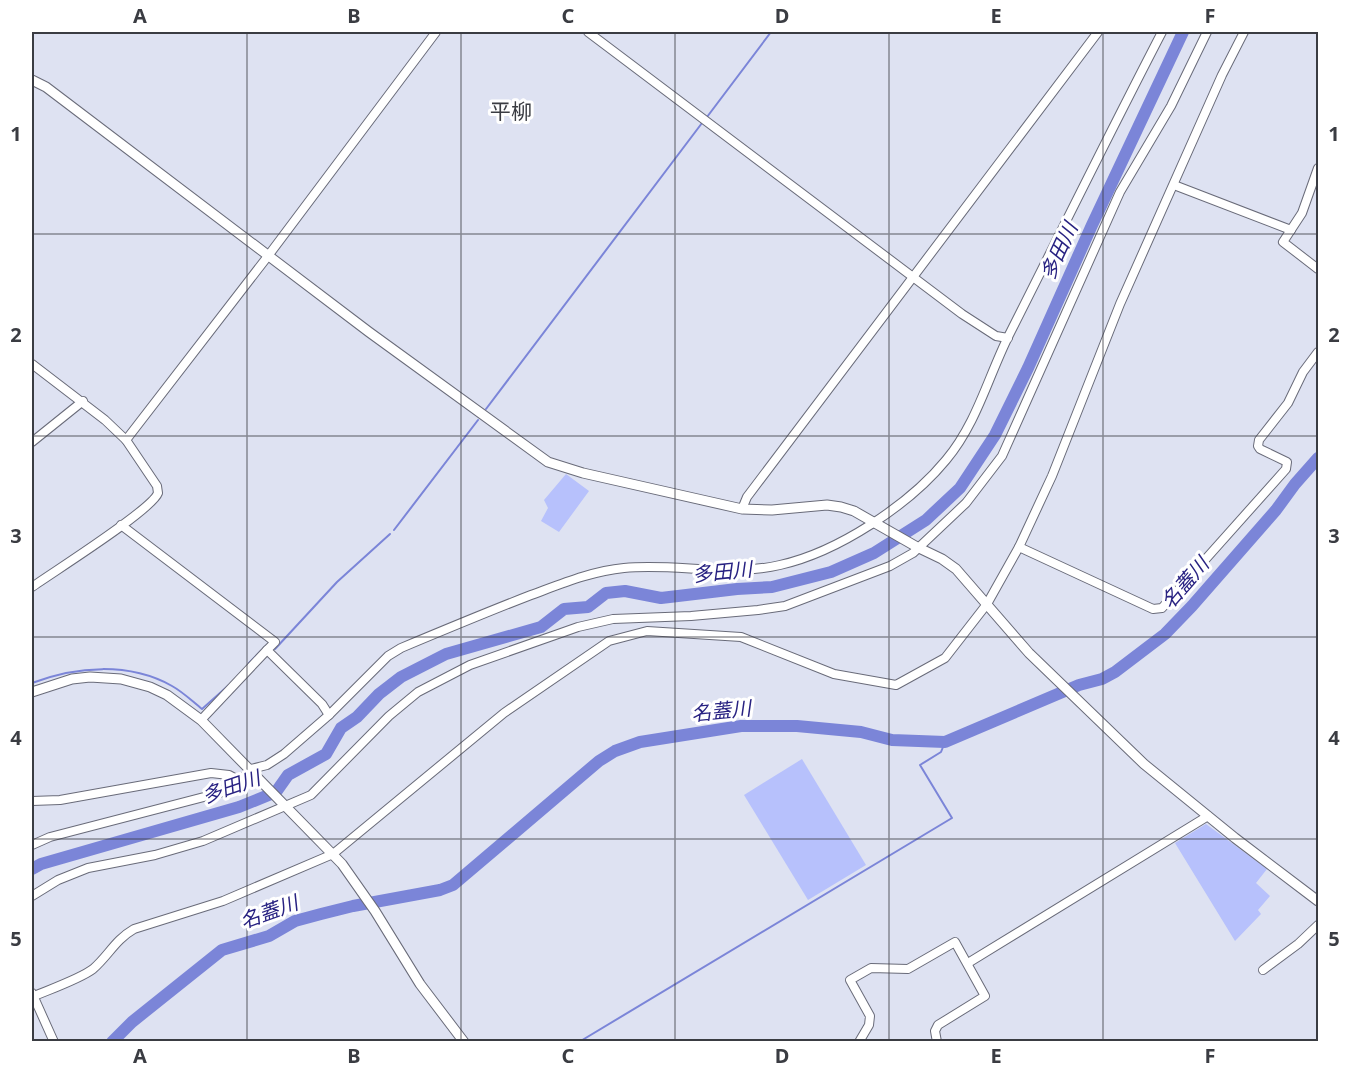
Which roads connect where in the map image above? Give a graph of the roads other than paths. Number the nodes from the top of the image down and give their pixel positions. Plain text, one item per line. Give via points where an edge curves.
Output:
1 (436, 32) edge
2 (588, 32) edge
3 (1098, 32) edge
4 (1162, 32) edge
5 (1207, 32) edge
6 (1244, 32) edge
7 (32, 80) edge
8 (1318, 168) edge
9 (1174, 185) junction
10 (1291, 230) junction
11 (268, 256) junction
12 (1318, 268) edge
13 (913, 277) junction
14 (1008, 338) junction
15 (1318, 352) edge
16 (32, 364) edge
17 (83, 401) junction
18 (126, 440) junction
19 (32, 442) edge
20 (742, 509) junction
21 (875, 523) junction
22 (121, 525) junction
23 (915, 546) junction
24 (1019, 547) junction
25 (32, 585) edge
26 (987, 604) junction
27 (267, 650) junction
28 (32, 692) edge
29 (329, 715) junction
30 (201, 720) junction
31 (253, 772) junction
32 (240, 781) junction
33 (32, 801) edge
34 (284, 803) junction
35 (1208, 816) junction
36 (32, 845) edge
37 (333, 854) junction
38 (32, 896) edge
39 (1318, 901) edge
40 (1318, 925) edge
41 (968, 963) junction
42 (1263, 969) dead end
43 (32, 995) edge
44 (54, 1041) edge
45 (464, 1041) edge
46 (860, 1041) edge
47 (938, 1041) edge

1 - 11 street
2 - 13 street
3 - 13 street
4 - 14 street
5 - 23 street via 1171,106 1120,192 1002,456 966,503
6 - 9 street
7 - 11 street
8 - 10 street via 1308,201
9 - 10 street
9 - 24 street
10 - 12 street via 1283,242
11 - 18 street
11 - 20 street via 548,462
13 - 14 street via 996,336
13 - 20 street via 747,497
14 - 21 street via 971,421 947,459 911,497
15 - 24 street via 1288,403 1258,440 1260,449 1287,462 1286,469 1162,608 1153,609
16 - 17 street
17 - 18 street
17 - 19 street
18 - 22 street via 158,493
20 - 21 street via 827,505 854,511
21 - 23 street
21 - 29 street via 816,553 781,565 735,572 624,568 577,578 401,648
22 - 25 street
22 - 27 street via 275,642
23 - 26 street via 956,569
23 - 34 street via 913,553 890,566 785,606 613,619 578,627 470,665 418,692 311,795
24 - 26 street
26 - 35 street via 1074,698 1144,764
26 - 37 street via 945,658 896,685 834,674 741,637 647,631 609,641 504,712
27 - 29 street
27 - 30 street
28 - 30 street via 72,679 121,679 167,695
29 - 31 street via 284,754
30 - 31 street
31 - 32 street
31 - 34 street
32 - 33 street via 211,773 60,800
32 - 36 street via 227,791
34 - 37 street
34 - 38 street via 203,842 80,871
35 - 39 street
35 - 41 street
37 - 43 street via 223,901 134,929 118,940 90,971
37 - 45 street via 375,911 420,984
40 - 42 street
41 - 46 street via 952,942 908,969 871,968 850,980 870,1016
41 - 47 street via 986,996 938,1025
43 - 44 street

